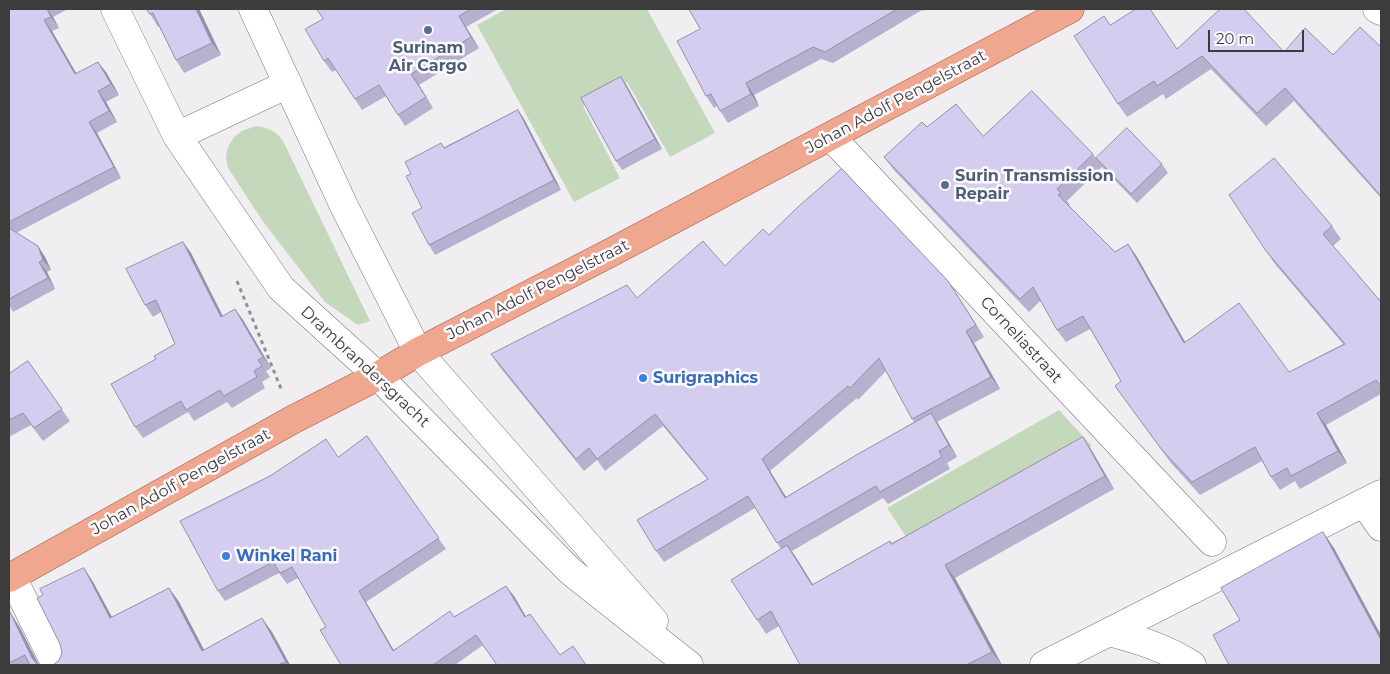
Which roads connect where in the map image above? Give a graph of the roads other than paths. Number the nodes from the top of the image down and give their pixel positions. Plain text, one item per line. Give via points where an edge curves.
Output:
1 (115, 9) edge
2 (254, 9) edge
3 (1070, 9) edge
4 (1376, 9) edge
5 (1381, 11) edge
6 (288, 84) junction
7 (177, 136) junction
8 (831, 137) junction
9 (418, 352) junction
10 (378, 376) junction
11 (1373, 499) edge
12 (1381, 527) edge
13 (1212, 542) dead end
14 (10, 577) edge
15 (1109, 632) junction
16 (56, 665) edge
17 (690, 665) edge
18 (1044, 665) edge
19 (1192, 665) edge

1 - 7 street, Drambrandersgracht
2 - 6 street, Drambrandersgracht
3 - 8 main road, Johan Adolf Pengelstraat
4 - 5 street
6 - 7 street
6 - 9 street, Drambrandersgracht via 344,206
7 - 10 street, Drambrandersgracht via 281,288
8 - 9 main road, Johan Adolf Pengelstraat
8 - 13 street, Corneliastraat
9 - 10 main road, Johan Adolf Pengelstraat
9 - 17 street, Drambrandersgracht
10 - 14 main road, Johan Adolf Pengelstraat via 294,419
10 - 17 street, Drambrandersgracht via 570,571
11 - 12 street
11 - 15 street
14 - 16 street
15 - 18 street
15 - 19 street via 1146,642

